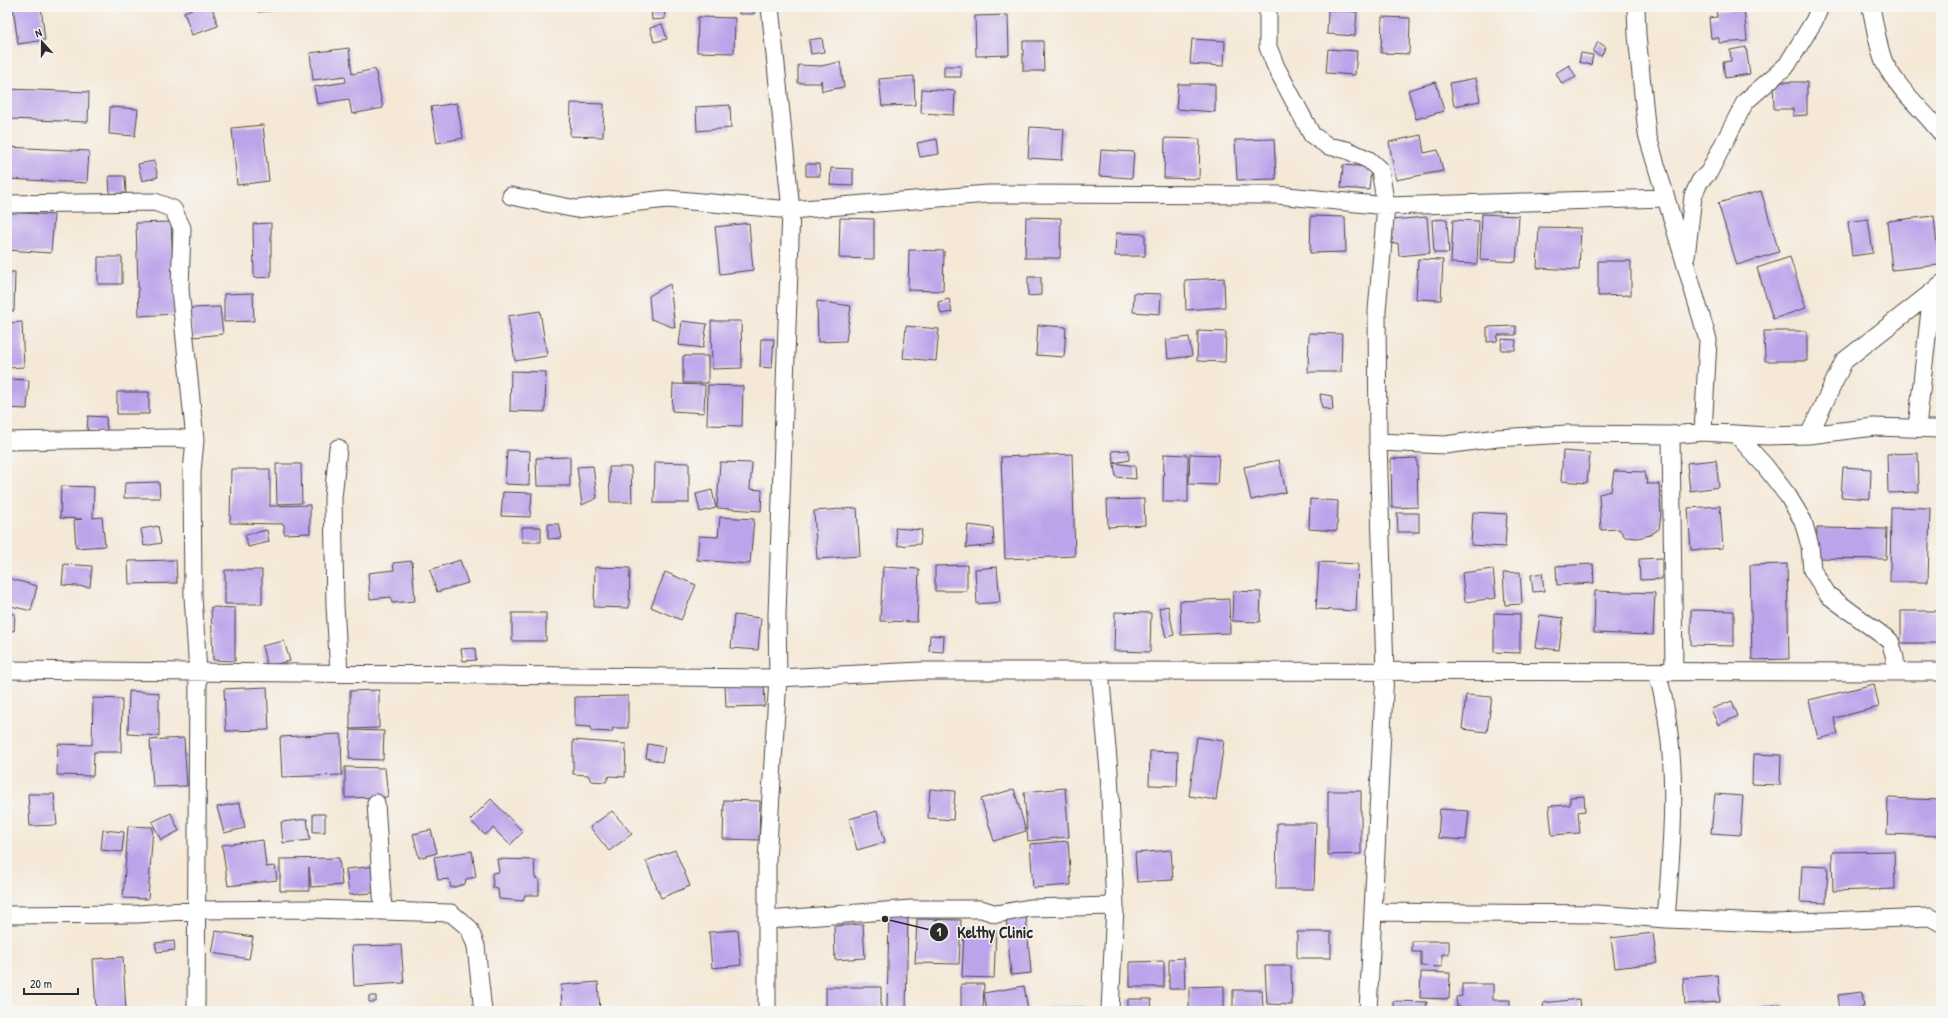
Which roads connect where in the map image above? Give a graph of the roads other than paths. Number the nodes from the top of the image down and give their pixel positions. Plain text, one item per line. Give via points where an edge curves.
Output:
1 (770, 7) edge
2 (1268, 7) edge
3 (1820, 7) edge
4 (1871, 7) edge
5 (1634, 9) edge
6 (1941, 133) edge
7 (512, 196) dead end
8 (1666, 198) junction
9 (7, 204) edge
10 (1386, 206) junction
11 (791, 210) junction
12 (1684, 265) junction
13 (1936, 288) edge
14 (1917, 427) junction
15 (1941, 429) edge
16 (1703, 432) junction
17 (1671, 435) junction
18 (1737, 435) junction
19 (1809, 435) junction
20 (195, 440) junction
21 (7, 441) edge
22 (1378, 442) junction
23 (338, 448) dead end
24 (7, 670) edge
25 (1100, 671) junction
26 (198, 672) junction
27 (1385, 672) junction
28 (1666, 672) junction
29 (1896, 672) junction
30 (1941, 672) edge
31 (339, 673) junction
32 (778, 678) junction
33 (376, 803) dead end
34 (1115, 906) junction
35 (196, 910) junction
36 (383, 910) junction
37 (1373, 912) junction
38 (7, 915) edge
39 (1666, 919) junction
40 (766, 920) junction
41 (1941, 923) edge
42 (196, 1011) edge
43 (483, 1011) edge
44 (767, 1011) edge
45 (1110, 1011) edge
46 (1368, 1011) edge

1 - 11 street
2 - 10 street via 1268,47 1312,135 1328,146 1364,157 1380,170
3 - 12 street via 1787,65 1745,102 1709,172 1700,181 1693,196
4 - 6 street via 1884,63 1906,94
5 - 8 street via 1647,134
7 - 11 street via 576,209 667,199
8 - 10 street
8 - 12 street
9 - 20 street via 142,201 155,202 173,209 182,228 180,289
10 - 11 street via 1278,195 988,194
10 - 22 street via 1377,311
11 - 32 street via 777,615
12 - 16 street via 1698,302 1708,340
13 - 14 street
13 - 19 street via 1844,361
14 - 15 street
14 - 19 street via 1874,427
16 - 17 street
16 - 18 street
17 - 22 street via 1567,434 1497,438 1444,445
17 - 28 street
18 - 19 street
18 - 29 street via 1765,466 1803,521 1810,546 1812,570 1828,595 1890,641
20 - 21 street via 174,438
20 - 26 street via 192,472 193,596
22 - 27 street
23 - 31 street via 332,498
24 - 26 street
25 - 27 street
25 - 32 street via 921,671
25 - 34 street via 1109,771
26 - 31 street
26 - 35 street
27 - 28 street
27 - 37 street
28 - 29 street
28 - 39 street via 1664,694 1672,766 1674,824
29 - 30 street
31 - 32 street
32 - 40 street
33 - 36 street
34 - 40 street via 1030,908 997,914 981,909 911,909
34 - 45 street
35 - 36 street
35 - 38 street via 138,914
35 - 42 street
36 - 43 street via 451,913 469,928 476,946
37 - 39 street via 1597,914
37 - 46 street
39 - 41 street via 1770,923 1930,918
40 - 44 street

